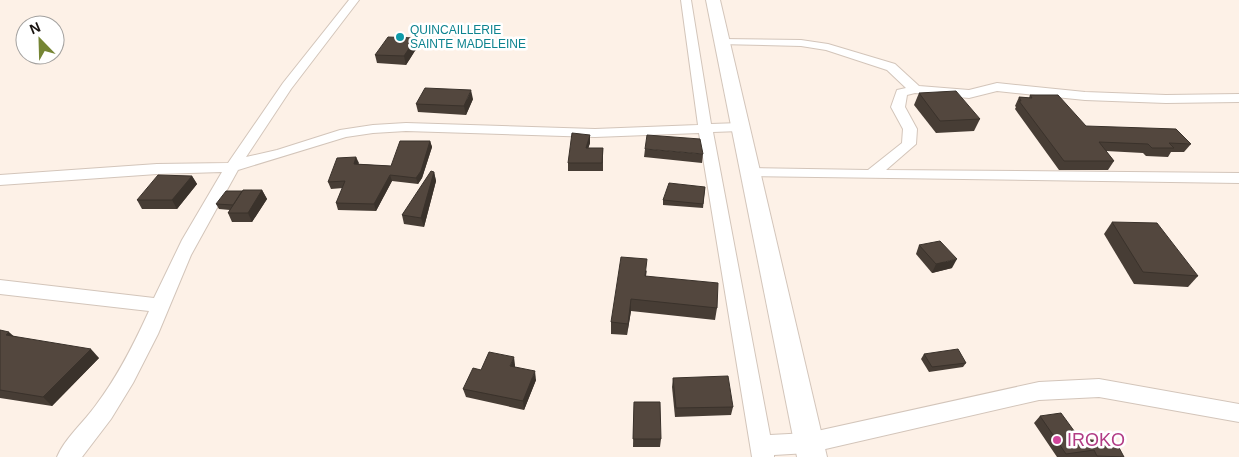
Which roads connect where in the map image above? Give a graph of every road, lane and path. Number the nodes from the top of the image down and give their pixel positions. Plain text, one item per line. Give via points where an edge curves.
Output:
1 (354, 0) edge
2 (686, 0) edge
3 (713, 0) edge
4 (722, 42) junction
5 (915, 89) junction
6 (1239, 98) edge
7 (740, 127) junction
8 (705, 128) junction
9 (233, 168) junction
10 (749, 173) junction
11 (872, 174) junction
12 (1239, 178) edge
13 (0, 180) edge
14 (0, 287) edge
15 (160, 305) junction
16 (1239, 413) edge
17 (810, 450) edge
18 (762, 452) edge
19 (68, 457) edge

1 - 9 street via 264,117
2 - 8 street
3 - 4 street
4 - 5 street via 828,47 891,66
4 - 7 street
5 - 6 street via 969,94 997,87 1084,96
5 - 11 street via 901,94 898,107 910,129 909,144
7 - 8 street
7 - 10 street
8 - 9 street via 595,133 406,126 373,128 313,142
8 - 18 street
9 - 13 street via 157,169
9 - 15 street via 190,241
10 - 11 street
10 - 17 street
11 - 12 street
14 - 15 street
15 - 19 street via 134,363 109,406
16 - 17 street via 1099,388 1039,391
17 - 18 street

